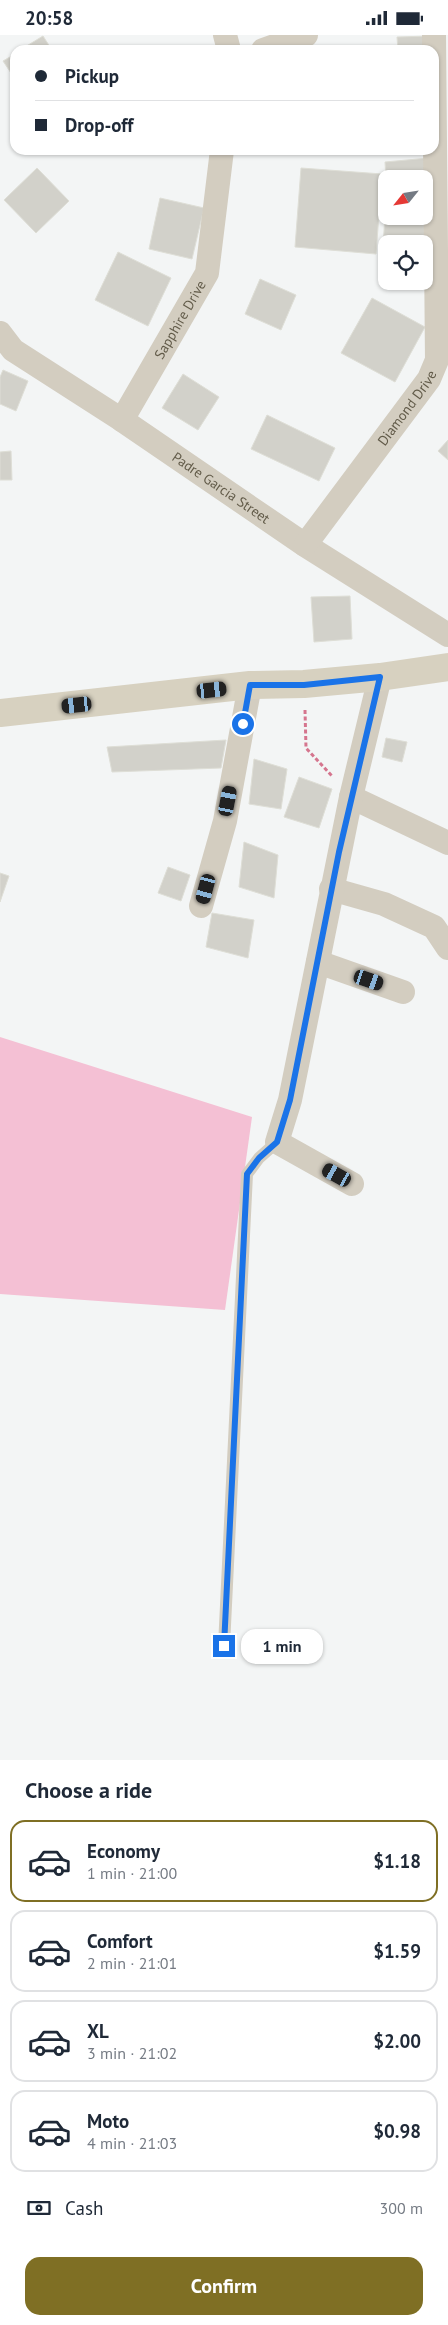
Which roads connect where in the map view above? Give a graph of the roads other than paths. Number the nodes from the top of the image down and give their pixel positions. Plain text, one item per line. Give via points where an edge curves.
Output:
1 (306, 35) edge
2 (277, 45) edge
3 (221, 155) edge
4 (435, 155) edge
5 (0, 333) edge
6 (122, 420) junction
7 (305, 545) junction
8 (448, 635) edge
9 (448, 667) edge
10 (380, 677) junction
11 (250, 685) junction
12 (0, 713) edge
13 (351, 797) junction
14 (448, 843) edge
15 (331, 889) junction
16 (201, 906) dead end
17 (447, 946) edge
18 (318, 963) junction
19 (403, 992) dead end
20 (277, 1142) junction
21 (352, 1183) dead end
22 (224, 1646) dead end

1 - 2 street
3 - 6 street, Sapphire Drive via 207,273
4 - 7 street, Diamond Drive via 437,360 429,379
5 - 6 street, Padre Garcia Street via 13,350
6 - 7 street, Padre Garcia Street
7 - 8 street, Padre Garcia Street
9 - 10 main road
10 - 11 main road via 304,685
10 - 13 street
11 - 12 main road
11 - 16 street via 225,821
13 - 14 street
13 - 15 street
15 - 17 street via 384,904 434,927
15 - 18 street
18 - 19 street
18 - 20 street via 290,1100
20 - 21 street
20 - 22 lane via 247,1174

